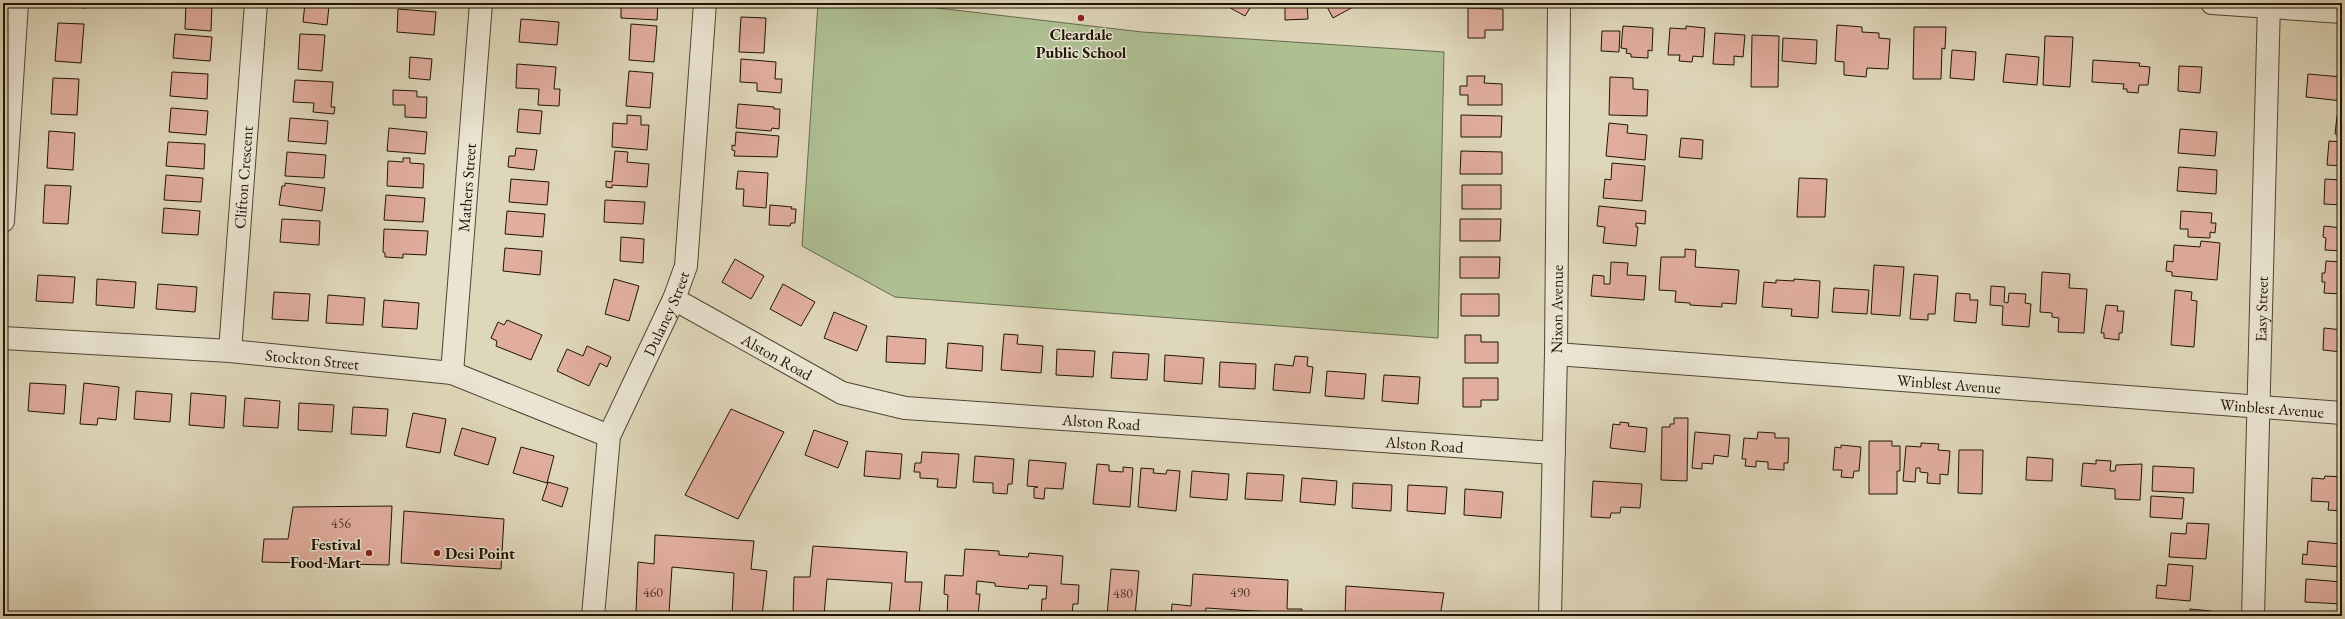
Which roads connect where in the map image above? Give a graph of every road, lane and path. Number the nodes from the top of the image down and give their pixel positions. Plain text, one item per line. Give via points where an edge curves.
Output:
1 (17, 3) edge
2 (256, 3) edge
3 (481, 3) edge
4 (705, 3) edge
5 (1559, 3) edge
6 (2212, 3) edge
7 (2269, 5) edge
8 (2342, 12) edge
9 (3, 221) edge
10 (674, 299) junction
11 (3, 338) edge
12 (230, 351) junction
13 (1556, 354) junction
14 (452, 372) junction
15 (2258, 407) junction
16 (2342, 413) edge
17 (609, 436) junction
18 (1554, 452) junction
19 (593, 616) edge
20 (1550, 616) edge
21 (2253, 616) edge

1 - 9 street
2 - 12 street, Clifton Crescent
3 - 14 street, Mathers Street
4 - 10 street, Dulaney Street via 686,266
5 - 13 street, Nixon Avenue
6 - 7 street
7 - 8 street
7 - 15 street, Easy Street
10 - 17 street, Dulaney Street
10 - 18 street, Alston Road via 842,393 905,408
11 - 12 street, Stockton Street
12 - 14 street, Stockton Street
13 - 15 street, Winblest Avenue
13 - 18 street, Nixon Avenue
14 - 17 street, Stockton Street
15 - 16 street, Winblest Avenue
15 - 21 street, Easy Street
17 - 19 street, Dulaney Street
18 - 20 street, Nixon Avenue

